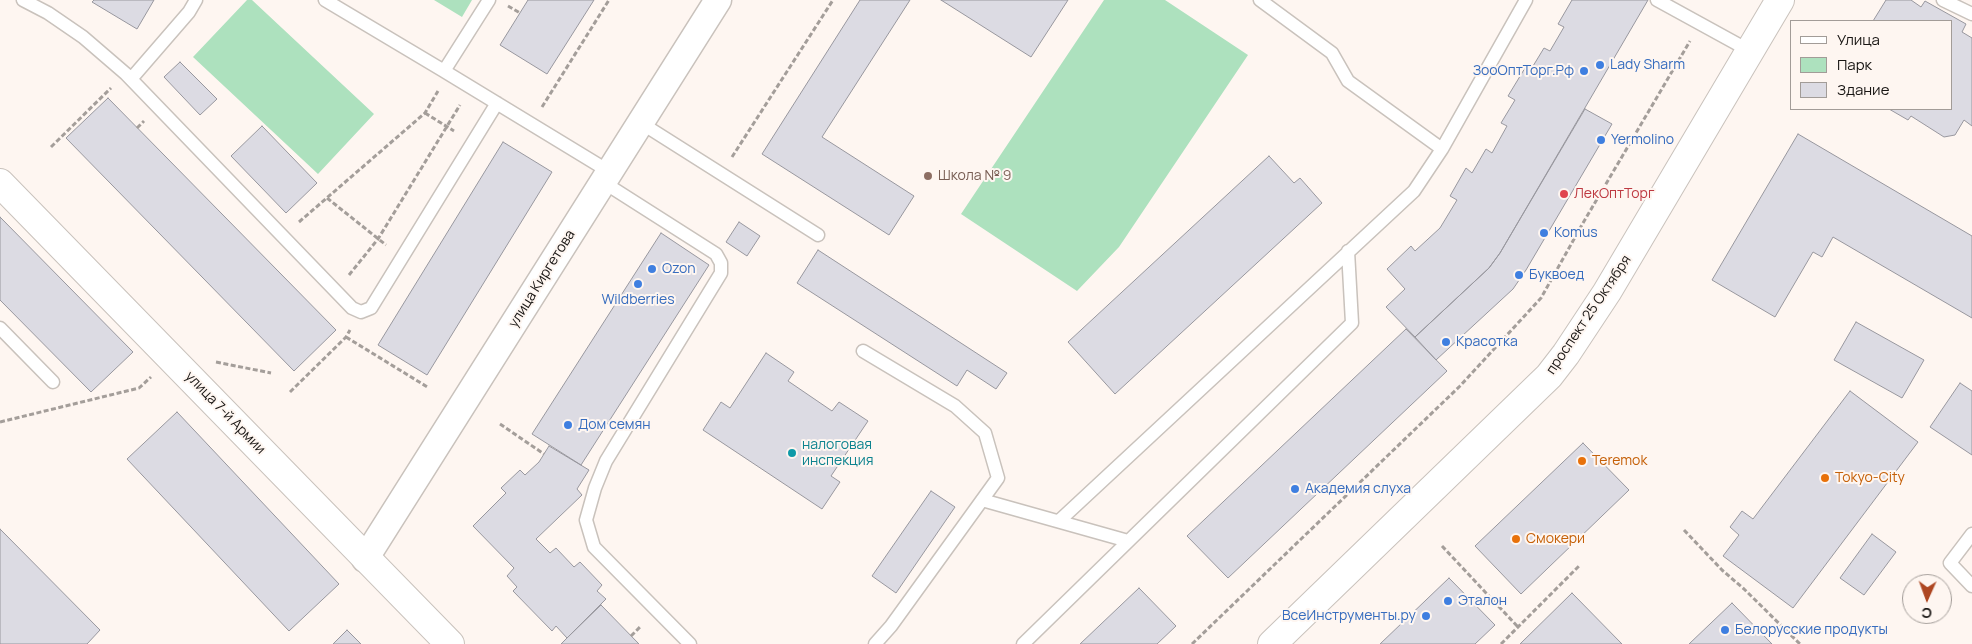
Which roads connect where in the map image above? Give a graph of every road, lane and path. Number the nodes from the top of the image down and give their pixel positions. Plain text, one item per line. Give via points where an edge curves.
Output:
1 (23, 0) edge
2 (196, 0) edge
3 (325, 0) edge
4 (488, 0) edge
5 (609, 0) edge
6 (718, 0) edge
7 (833, 0) edge
8 (1260, 0) edge
9 (1526, 0) edge
10 (1657, 0) edge
11 (1780, 0) edge
12 (1943, 0) edge
13 (1972, 14) edge
14 (1700, 24) junction
15 (1750, 51) junction
16 (447, 72) junction
17 (128, 76) junction
18 (471, 87) junction
19 (497, 103) junction
20 (425, 113) junction
21 (641, 123) junction
22 (531, 124) junction
23 (447, 126) junction
24 (473, 143) junction
25 (51, 147) dead end
26 (1442, 149) junction
27 (722, 174) junction
28 (606, 177) junction
29 (0, 182) edge
30 (327, 198) junction
31 (818, 235) dead end
32 (282, 236) junction
33 (378, 239) junction
34 (1348, 251) junction
35 (402, 258) junction
36 (336, 292) junction
37 (362, 312) junction
38 (0, 328) edge
39 (346, 337) junction
40 (863, 351) dead end
41 (213, 362) dead end
42 (157, 371) dead end
43 (271, 373) dead end
44 (53, 382) dead end
45 (429, 388) dead end
46 (290, 392) dead end
47 (0, 422) edge
48 (500, 424) dead end
49 (544, 454) dead end
50 (982, 500) junction
51 (1059, 522) junction
52 (1684, 530) dead end
53 (1972, 534) edge
54 (1128, 541) junction
55 (1442, 546) dead end
56 (366, 559) junction
57 (1579, 566) dead end
58 (1972, 586) edge
59 (1518, 627) junction
60 (450, 644) edge
61 (690, 644) edge
62 (875, 644) edge
63 (1023, 644) edge
64 (1192, 644) edge
65 (1272, 644) edge
66 (1501, 644) edge
67 (1800, 644) edge

1 - 17 lane via 83,37
2 - 17 lane via 189,12
3 - 16 lane
4 - 16 lane
5 - 22 path
6 - 21 street, улица Киргетова
7 - 27 path
8 - 26 lane via 1332,53 1348,81
9 - 26 lane
10 - 14 lane
11 - 15 main road, проспект 25 Октября
12 - 13 lane
14 - 15 lane
14 - 64 path via 1541,298 1460,386
15 - 65 main road, проспект 25 Октября via 1607,292 1549,376
16 - 18 lane
16 - 20 path
17 - 25 path
17 - 32 lane
18 - 19 lane
18 - 23 path
19 - 22 lane
19 - 24 lane
20 - 23 path
20 - 30 path
21 - 27 lane
21 - 28 street, улица Киргетова
22 - 28 lane
23 - 24 path
23 - 33 path
24 - 35 lane
26 - 34 lane via 1414,191
27 - 31 lane
28 - 56 street, улица Киргетова
28 - 61 lane via 716,254 722,262 721,274 606,461 586,520 594,547
29 - 56 main road, улица 7-й Армии
30 - 32 path
30 - 33 path
32 - 36 lane
33 - 35 path
33 - 36 path
34 - 51 lane
34 - 54 lane via 1352,323
35 - 37 lane via 371,308
36 - 37 lane via 352,308
37 - 39 path
38 - 44 lane
39 - 45 path
39 - 46 path
40 - 50 lane via 955,406 985,432 998,478
41 - 43 path
42 - 47 path via 139,388
48 - 49 path
50 - 51 lane
50 - 62 lane
51 - 54 lane
52 - 67 path
53 - 58 lane via 1950,563
54 - 63 lane
55 - 59 path
56 - 60 main road, улица 7-й Армии
57 - 59 path
59 - 66 path

